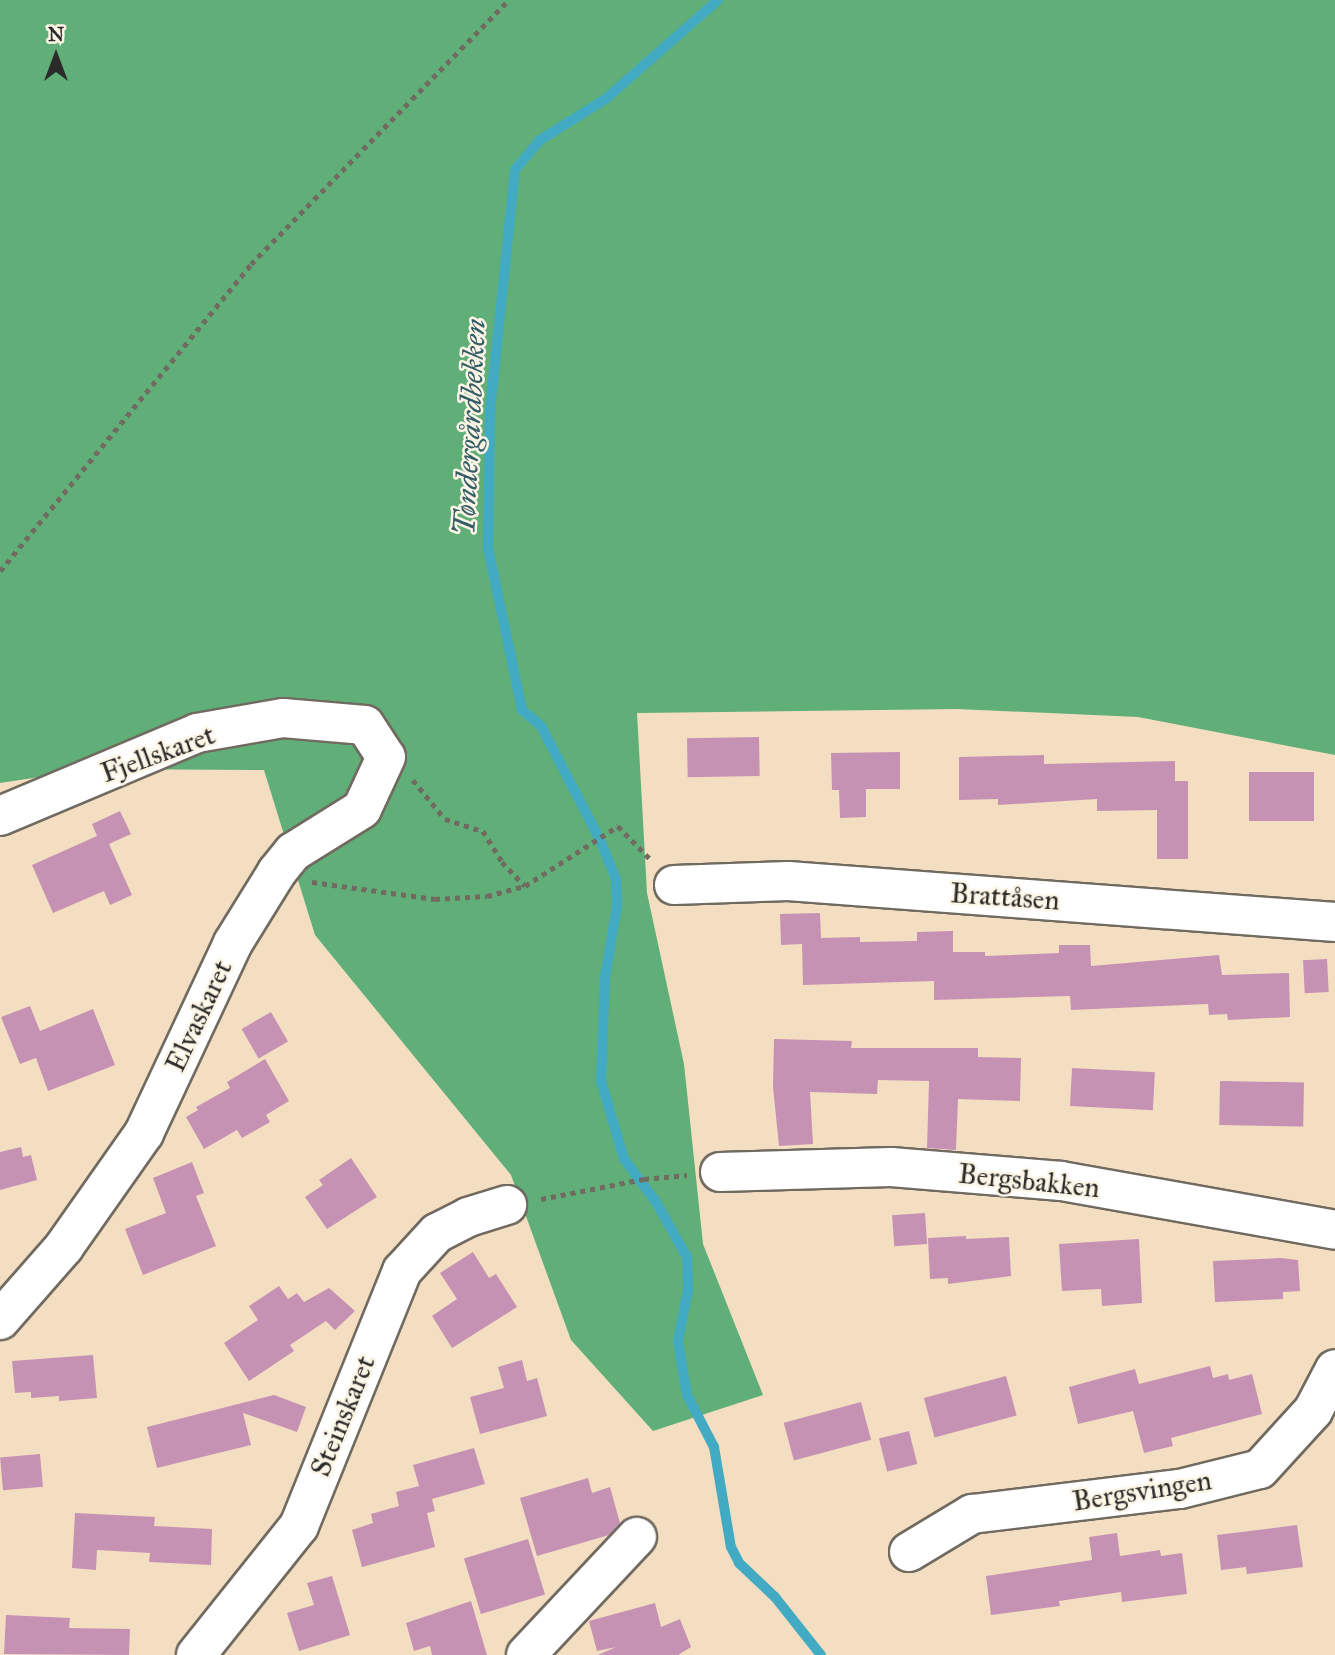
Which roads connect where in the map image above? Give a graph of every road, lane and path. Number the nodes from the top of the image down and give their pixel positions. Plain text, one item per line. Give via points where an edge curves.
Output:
1 (509, 0) edge
2 (0, 571) edge
3 (365, 725) joint
4 (412, 770) dead end
5 (0, 816) edge
6 (277, 872) junction
7 (674, 885) joint
8 (525, 886) junction
9 (1335, 922) edge
10 (720, 1171) joint
11 (507, 1205) joint
12 (1335, 1230) edge
13 (0, 1320) edge
14 (1335, 1369) edge
15 (637, 1537) dead end
16 (909, 1552) dead end
17 (196, 1655) edge
18 (526, 1655) edge

1 - 2 path via 251,264
3 - 5 street, Fjellskaret via 283,718 197,733
3 - 6 street, Elvaskaret via 386,757 362,809 292,852
4 - 8 path via 419,791 445,819 483,831 502,862
6 - 8 path via 326,886 435,898 486,896
6 - 13 street, Elvaskaret via 233,943 144,1133 64,1247
7 - 8 path via 618,826
7 - 9 street, Brattåsen via 788,881
10 - 11 path via 644,1179
10 - 12 street, Bergsbakken via 891,1167 1061,1181
11 - 17 street, Steinskaret via 437,1233 402,1271 299,1526
14 - 16 street, Bergsvingen via 1313,1411 1260,1469 1180,1489 972,1514
15 - 18 street

